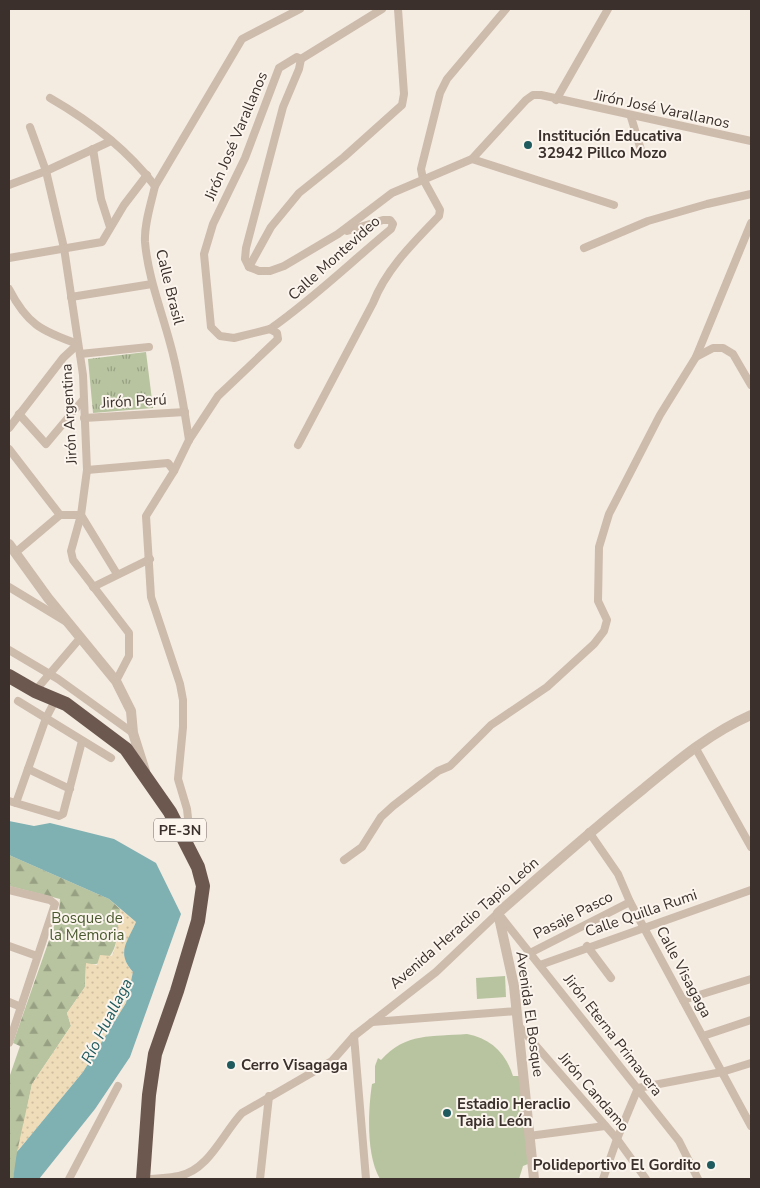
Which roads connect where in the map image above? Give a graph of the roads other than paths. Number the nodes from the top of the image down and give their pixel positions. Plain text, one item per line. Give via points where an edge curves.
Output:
1 (382, 9) edge
2 (398, 9) edge
3 (506, 9) edge
4 (608, 9) edge
5 (300, 10) edge
6 (300, 59) junction
7 (50, 98) dead end
8 (556, 100) junction
9 (631, 116) junction
10 (30, 127) dead end
11 (111, 141) junction
12 (751, 141) edge
13 (93, 150) junction
14 (641, 150) dead end
15 (472, 159) junction
16 (46, 171) junction
17 (147, 175) junction
18 (423, 179) junction
19 (9, 185) edge
20 (155, 186) junction
21 (751, 194) edge
22 (614, 205) dead end
23 (751, 223) edge
24 (110, 226) junction
25 (338, 234) junction
26 (64, 248) junction
27 (584, 248) dead end
28 (9, 258) edge
29 (249, 267) junction
30 (152, 284) junction
31 (9, 289) edge
32 (71, 296) junction
33 (270, 329) junction
34 (78, 344) junction
35 (150, 347) dead end
36 (80, 354) junction
37 (696, 357) junction
38 (751, 385) edge
39 (83, 400) junction
40 (185, 412) junction
41 (19, 414) junction
42 (84, 418) junction
43 (9, 428) edge
44 (189, 440) junction
45 (298, 444) dead end
46 (9, 449) edge
47 (87, 470) junction
48 (174, 471) junction
49 (81, 515) junction
50 (60, 516) junction
51 (12, 549) edge
52 (150, 559) junction
53 (117, 574) junction
54 (9, 587) edge
55 (93, 587) junction
56 (70, 624) junction
57 (81, 637) junction
58 (9, 650) edge
59 (49, 674) junction
60 (9, 676) edge
61 (116, 681) junction
62 (35, 691) junction
63 (56, 700) junction
64 (18, 701) dead end
65 (751, 715) edge
66 (46, 718) junction
67 (133, 733) junction
68 (82, 741) junction
69 (695, 746) junction
70 (111, 758) dead end
71 (28, 769) junction
72 (147, 776) junction
73 (70, 789) junction
74 (12, 802) edge
75 (590, 832) junction
76 (186, 842) junction
77 (751, 847) edge
78 (344, 860) dead end
79 (9, 890) edge
80 (751, 890) edge
81 (630, 902) junction
82 (498, 913) junction
83 (643, 926) junction
84 (9, 946) edge
85 (587, 946) junction
86 (530, 953) junction
87 (37, 956) junction
88 (540, 965) junction
89 (611, 978) dead end
90 (751, 979) edge
91 (683, 1000) junction
92 (9, 1002) edge
93 (21, 1007) junction
94 (517, 1011) junction
95 (751, 1020) edge
96 (372, 1022) junction
97 (518, 1025) junction
98 (354, 1036) junction
99 (703, 1036) junction
100 (9, 1043) edge
101 (751, 1063) edge
102 (722, 1072) junction
103 (118, 1086) dead end
104 (638, 1088) junction
105 (270, 1096) junction
106 (750, 1118) edge
107 (605, 1126) junction
108 (751, 1126) edge
109 (529, 1136) junction
110 (617, 1139) junction
111 (69, 1179) edge
112 (143, 1179) edge
113 (151, 1179) edge
114 (260, 1179) edge
115 (366, 1179) edge
116 (534, 1179) edge
117 (603, 1179) edge
118 (646, 1179) edge
119 (698, 1179) edge

1 - 6 street, Jirón José Varallanos
2 - 29 street via 402,105 299,193 271,227
3 - 18 street via 447,80 440,93 424,150
4 - 8 street
5 - 20 street via 242,39
6 - 29 street via 283,107 246,248 245,259
6 - 33 street, Jirón José Varallanos via 297,57 279,68 245,158 213,224 204,254 211,327 220,336 234,338
7 - 11 street via 80,114
8 - 9 street, Jirón José Varallanos
8 - 15 street, Jirón José Varallanos via 541,95 526,100
9 - 12 street, Jirón José Varallanos
9 - 14 street
10 - 16 street, Jirón Argentina
11 - 13 street
11 - 17 street via 132,157
13 - 16 street
13 - 24 street
15 - 18 street, Jirón José Varallanos
15 - 22 street
16 - 19 street
16 - 26 street, Jirón Argentina
17 - 20 street
17 - 24 street
18 - 25 street, Jirón José Varallanos via 392,193
18 - 45 street via 436,200 439,216 380,284
20 - 30 street, Calle Brasil via 145,241
21 - 27 street via 648,221
23 - 37 street
24 - 26 street via 102,242
25 - 29 street, Jirón José Varallanos via 284,266 259,272
25 - 33 street, Calle Montevideo via 383,220 390,220 393,224 391,230 299,309
26 - 28 street
26 - 32 street, Jirón Argentina
30 - 32 street
30 - 40 street, Calle Brasil via 170,343
31 - 34 street via 30,321 52,335
32 - 34 street, Jirón Argentina
33 - 44 street via 276,332 278,339 274,345 218,396
34 - 36 street, Jirón Argentina
34 - 41 street
35 - 36 street
36 - 39 street, Jirón Argentina
37 - 38 street via 712,348 723,348 733,354
37 - 78 street via 660,415 609,514 599,547 598,601 608,620 604,631 547,687 491,725 450,766 438,770 393,806 381,817 362,847
39 - 41 street via 46,444
39 - 42 street, Jirón Argentina
40 - 42 street, Jirón Perú
40 - 44 street, Calle Brasil
41 - 43 street
42 - 47 street, Jirón Argentina
44 - 48 street
46 - 50 street
47 - 48 street via 168,463
47 - 49 street, Jirón Argentina
48 - 52 street via 146,516
49 - 50 street
49 - 53 street
49 - 55 street, Jirón Argentina via 72,551 73,560
50 - 51 street
51 - 56 street
52 - 53 street
52 - 76 street via 151,596 183,700 178,779 187,809 189,827
53 - 55 street
54 - 56 street
55 - 61 street, Jirón Argentina via 129,636 129,656
56 - 57 street
57 - 59 street
57 - 61 street
58 - 59 street
59 - 62 street
59 - 67 street
60 - 62 highway, PE-3N
61 - 67 street via 131,711
62 - 63 highway, PE-3N
63 - 66 street
63 - 72 highway, PE-3N via 111,736
64 - 66 street
65 - 69 street, Avenida Heraclio Tapio León via 725,726
66 - 68 street
66 - 71 street
67 - 72 street
68 - 70 street
68 - 73 street
69 - 75 street, Avenida Heraclio Tapio León
69 - 77 street
71 - 73 street
71 - 74 street
72 - 76 highway, PE-3N
73 - 74 street via 63,814 59,816
75 - 81 street, Calle Visagaga via 618,874
75 - 82 street, Avenida Heraclio Tapio León
76 - 112 highway, PE-3N via 203,886 198,921 178,991 155,1054
79 - 87 street via 55,904
80 - 83 street, Calle Quilla Rumi
81 - 83 street, Calle Visagaga
81 - 86 street, Pasaje Pasco
82 - 86 street, Jirón Eterna Primavera
82 - 94 street, Avenida El Bosque
82 - 96 street, Avenida Heraclio Tapio León via 436,972
83 - 85 street, Calle Quilla Rumi
83 - 91 street, Calle Visagaga
84 - 87 street
85 - 88 street, Calle Quilla Rumi
85 - 89 street
86 - 88 street, Jirón Eterna Primavera
87 - 93 street
88 - 104 street, Jirón Eterna Primavera
90 - 91 street
91 - 99 street, Calle Visagaga
92 - 93 street
93 - 100 street
94 - 96 street
94 - 97 street, Avenida El Bosque
95 - 99 street
96 - 98 street, Avenida Heraclio Tapio León
97 - 107 street, Jirón Candamo
97 - 109 street, Avenida El Bosque
98 - 105 street, Avenida Heraclio Tapio León via 332,1061
98 - 115 street
99 - 102 street, Calle Visagaga
101 - 102 street
102 - 104 street
102 - 106 street, Calle Visagaga
103 - 111 street
104 - 110 street
104 - 119 street, Jirón Eterna Primavera via 679,1141
105 - 113 street, Avenida Heraclio Tapio León via 242,1113 215,1150 190,1171 181,1176
105 - 114 street
106 - 108 street, Calle Visagaga
107 - 109 street
107 - 110 street, Jirón Candamo
109 - 116 street, Avenida El Bosque
110 - 117 street
110 - 118 street, Jirón Candamo

